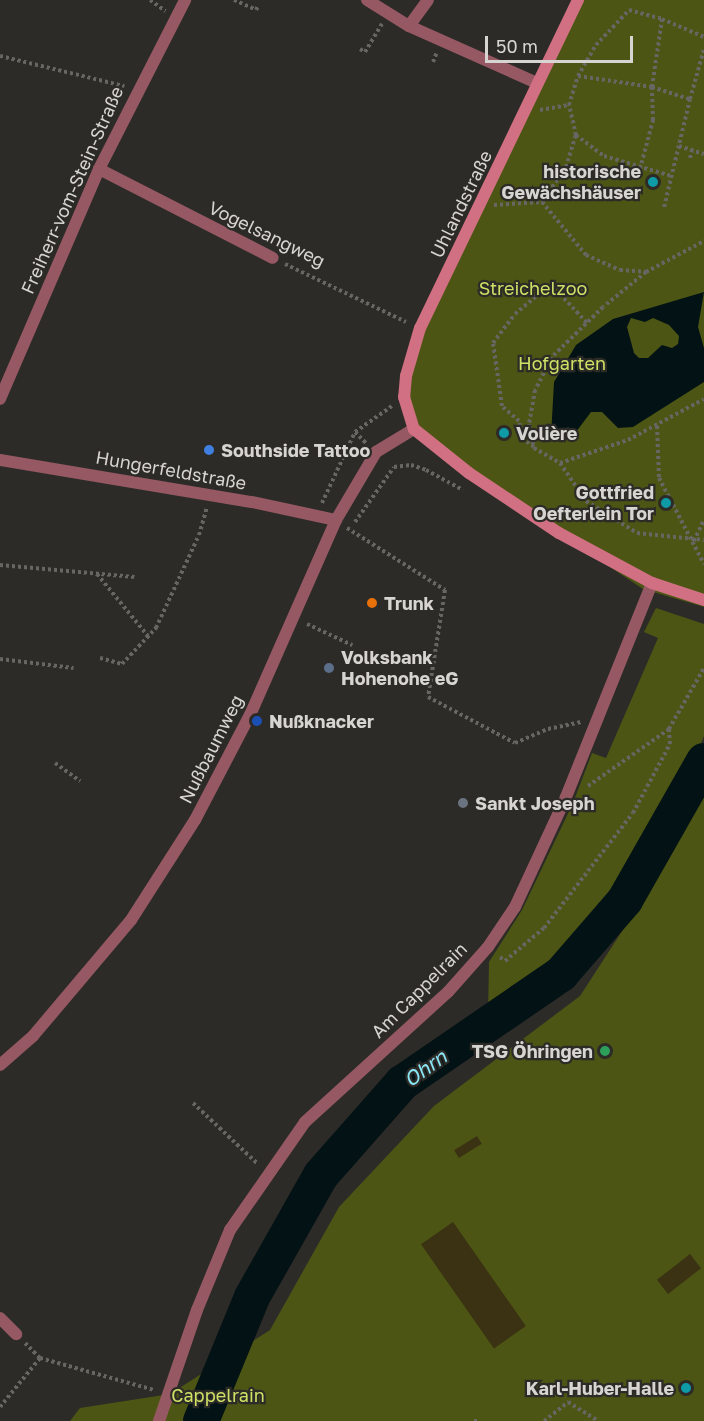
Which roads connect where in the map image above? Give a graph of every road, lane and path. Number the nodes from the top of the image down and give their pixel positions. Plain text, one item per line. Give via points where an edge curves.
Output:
1 (185, 0) edge
2 (234, 0) edge
3 (368, 0) edge
4 (428, 0) edge
5 (578, 0) edge
6 (258, 6) dead end
7 (389, 14) junction
8 (662, 19) junction
9 (409, 26) junction
10 (704, 37) edge
11 (360, 49) dead end
12 (704, 49) edge
13 (0, 56) edge
14 (578, 76) junction
15 (537, 83) junction
16 (652, 87) junction
17 (137, 89) junction
18 (690, 99) junction
19 (576, 135) junction
20 (679, 146) junction
21 (692, 150) junction
22 (704, 154) edge
23 (690, 158) dead end
24 (99, 169) junction
25 (640, 170) junction
26 (672, 176) junction
27 (542, 202) junction
28 (481, 206) junction
29 (664, 207) dead end
30 (704, 242) edge
31 (273, 258) joint
32 (646, 272) junction
33 (587, 323) junction
34 (420, 328) junction
35 (404, 397) junction
36 (0, 399) edge
37 (704, 399) edge
38 (657, 426) junction
39 (414, 429) junction
40 (534, 448) junction
41 (0, 460) edge
42 (560, 463) junction
43 (470, 494) dead end
44 (210, 495) junction
45 (315, 514) junction
46 (336, 520) junction
47 (704, 520) edge
48 (704, 540) edge
49 (694, 541) junction
50 (704, 564) edge
51 (0, 565) edge
52 (97, 574) junction
53 (134, 577) dead end
54 (652, 583) junction
55 (704, 600) edge
56 (293, 618) junction
57 (148, 636) junction
58 (352, 645) dead end
59 (100, 658) dead end
60 (0, 659) edge
61 (73, 668) dead end
62 (704, 668) edge
63 (596, 719) junction
64 (669, 729) junction
65 (55, 763) dead end
66 (80, 781) dead end
67 (566, 797) junction
68 (488, 947) junction
69 (0, 1065) edge
70 (193, 1103) dead end
71 (269, 1174) junction
72 (0, 1318) edge
73 (16, 1334) joint
74 (40, 1358) junction
75 (170, 1394) junction
76 (0, 1407) edge
77 (159, 1421) edge
78 (474, 1421) edge
79 (480, 1421) edge
80 (544, 1421) edge
81 (599, 1421) edge

1 - 17 street, Freiherr-vom-Stein-Straße
2 - 6 path via 256,10
3 - 7 street
4 - 9 street
5 - 15 main road, Uhlandstraße
7 - 9 street
7 - 11 path via 365,52
8 - 10 path
8 - 14 path via 629,10 596,45
8 - 16 path
9 - 15 street
12 - 18 path
13 - 17 path
14 - 16 path
14 - 19 path via 569,105
15 - 28 main road, Uhlandstraße
16 - 18 path
16 - 25 path via 653,120
17 - 24 street, Freiherr-vom-Stein-Straße
18 - 20 path
19 - 25 path via 604,156
19 - 27 path via 566,167
20 - 21 path
20 - 26 path
21 - 22 path
21 - 23 path
24 - 31 street, Vogelsangweg
24 - 36 street, Freiherr-vom-Stein-Straße
25 - 26 path
26 - 29 path
27 - 28 path
27 - 32 path via 586,255 620,270
28 - 34 main road, Uhlandstraße
30 - 32 path
31 - 34 path, Vogelsangweg
32 - 33 path
33 - 40 path via 552,357 535,390 530,424
33 - 40 path via 560,294 552,290 541,292 515,314 493,343 502,406 519,421 522,438
34 - 35 main road, Uhlandstraße
35 - 39 main road, Uhlandstraße
35 - 45 path via 355,432 332,487
37 - 38 path
38 - 42 path via 586,457
38 - 49 path via 659,478 666,497
39 - 46 street, Nußbaumweg via 376,452
39 - 54 main road via 469,473 559,533
40 - 42 path
41 - 44 street, Hungerfeldstraße
42 - 49 path via 586,501 637,533
43 - 63 path via 426,470 411,465 394,467 349,530 445,590 428,697 515,743 548,729
44 - 45 street, Hungerfeldstraße
44 - 57 path via 199,535 156,628
45 - 46 street, Hungerfeldstraße
46 - 56 street, Nußbaumweg
47 - 49 path
48 - 49 path
49 - 50 path
51 - 52 path
52 - 53 path
52 - 57 path
54 - 55 main road
54 - 63 street, Am Cappelrain
56 - 58 path
56 - 69 street, Nußbaumweg via 250,715 195,820 131,920 33,1036
57 - 59 path via 122,664
60 - 61 path
62 - 64 path
63 - 67 street, Am Cappelrain
64 - 67 path
64 - 68 path via 670,744 633,813 544,928 505,961
65 - 66 path
67 - 68 street, Am Cappelrain via 515,907
68 - 71 street, Am Cappelrain via 448,992 305,1122
70 - 71 path
71 - 75 street, Am Cappelrain via 230,1230 197,1310
72 - 73 street
73 - 74 path
74 - 75 path
74 - 76 path
75 - 77 street, Am Cappelrain
78 - 79 path
80 - 81 path via 568,1402

